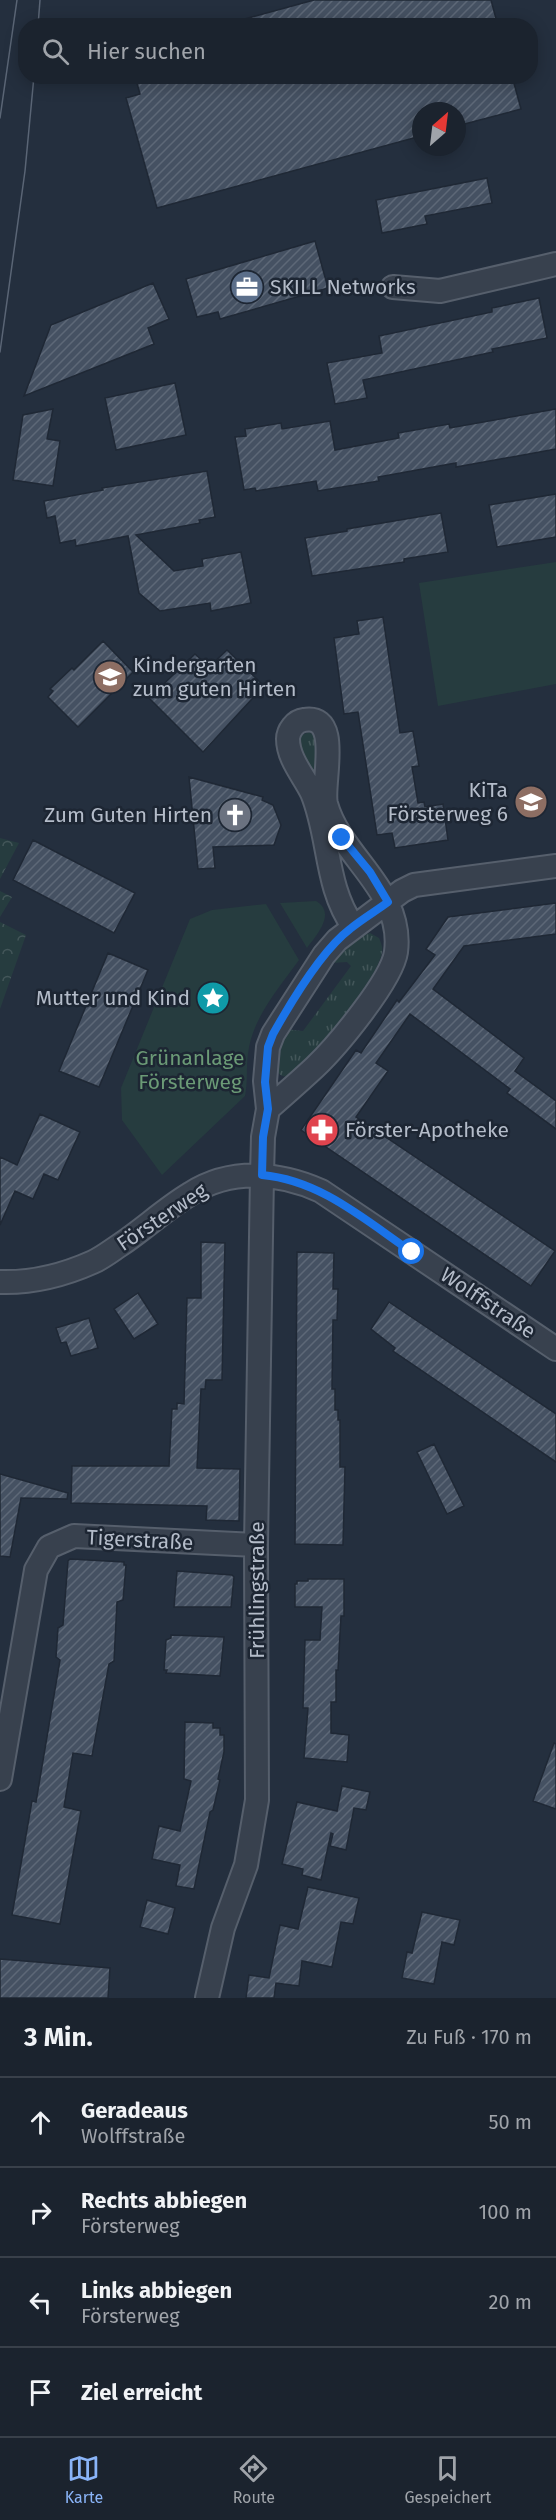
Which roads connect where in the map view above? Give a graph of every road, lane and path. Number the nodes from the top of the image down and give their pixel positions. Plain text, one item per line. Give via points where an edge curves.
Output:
1 (556, 264) edge
2 (393, 287) dead end
3 (556, 866) edge
4 (388, 902) junction
5 (353, 926) junction
6 (268, 1109) junction
7 (262, 1175) junction
8 (0, 1282) edge
9 (556, 1349) edge
10 (256, 1545) junction
11 (0, 1779) edge
12 (207, 1998) edge

1 - 2 street via 440,291
3 - 4 street via 414,885
4 - 5 street
4 - 5 street via 342,838 327,805 326,731 313,720 295,723 288,737 289,748 314,798 335,891
4 - 6 street via 395,923 395,955 377,990 321,1060
5 - 6 street via 324,956 273,1034 265,1082
6 - 7 street
7 - 8 street, Försterweg via 204,1186 94,1262 54,1276
7 - 9 street, Wolffstraße via 291,1179 321,1191
7 - 10 street, Frühlingstraße
10 - 11 street, Tigerstraße via 74,1536 49,1547 36,1570
10 - 12 street, Frühlingstraße via 257,1800 246,1865 223,1928

